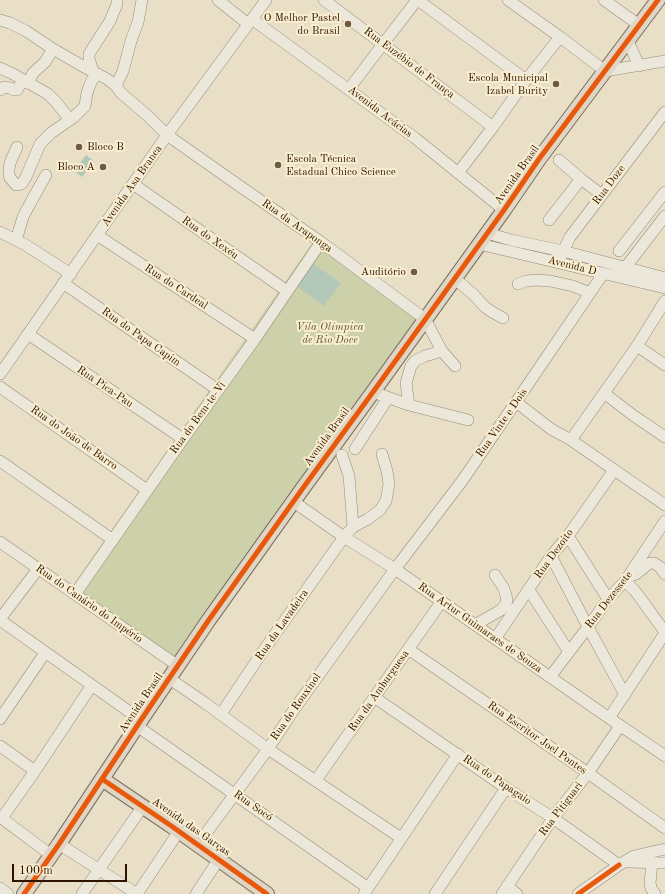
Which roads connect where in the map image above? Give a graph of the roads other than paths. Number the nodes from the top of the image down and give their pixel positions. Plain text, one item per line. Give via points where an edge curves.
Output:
1 (117, 0) edge
2 (142, 0) edge
3 (218, 0) edge
4 (266, 0) edge
5 (324, 0) edge
6 (418, 0) edge
7 (508, 0) edge
8 (604, 0) edge
9 (658, 0) edge
10 (0, 21) edge
11 (250, 21) junction
12 (639, 25) junction
13 (560, 37) junction
14 (628, 41) junction
15 (382, 44) junction
16 (53, 49) junction
17 (665, 61) edge
18 (639, 66) junction
19 (0, 68) edge
20 (605, 71) junction
21 (95, 72) junction
22 (526, 80) junction
23 (25, 82) junction
24 (116, 86) junction
25 (349, 89) junction
26 (0, 90) edge
27 (665, 112) edge
28 (70, 120) junction
29 (493, 127) junction
30 (167, 135) junction
31 (17, 146) dead end
32 (559, 160) dead end
33 (458, 173) junction
34 (46, 175) dead end
35 (581, 179) junction
36 (133, 184) junction
37 (665, 192) edge
38 (602, 195) junction
39 (504, 210) junction
40 (665, 216) edge
41 (549, 220) dead end
42 (0, 232) edge
43 (97, 235) junction
44 (483, 238) junction
45 (15, 239) junction
46 (321, 242) junction
47 (563, 251) junction
48 (619, 251) dead end
49 (558, 262) junction
50 (625, 268) junction
51 (71, 274) junction
52 (603, 274) junction
53 (454, 278) junction
54 (665, 278) edge
55 (64, 284) junction
56 (518, 284) dead end
57 (665, 288) edge
58 (288, 291) junction
59 (590, 293) junction
60 (665, 301) edge
61 (503, 318) dead end
62 (425, 319) junction
63 (28, 334) junction
64 (255, 339) junction
65 (636, 346) junction
66 (442, 351) junction
67 (665, 365) edge
68 (455, 366) dead end
69 (0, 374) edge
70 (0, 387) edge
71 (218, 390) junction
72 (373, 392) junction
73 (604, 393) junction
74 (388, 398) junction
75 (516, 402) junction
76 (409, 405) junction
77 (468, 420) dead end
78 (665, 437) edge
79 (183, 439) junction
80 (571, 440) junction
81 (356, 449) dead end
82 (382, 454) dead end
83 (342, 455) dead end
84 (0, 461) edge
85 (614, 470) junction
86 (148, 490) junction
87 (294, 502) junction
88 (665, 504) edge
89 (665, 521) edge
90 (353, 527) junction
91 (568, 536) junction
92 (344, 537) junction
93 (113, 540) junction
94 (0, 542) edge
95 (551, 556) junction
96 (38, 569) junction
97 (395, 569) junction
98 (665, 574) edge
99 (496, 575) dead end
100 (627, 579) junction
101 (529, 590) junction
102 (75, 594) junction
103 (608, 599) junction
104 (442, 601) junction
105 (0, 619) edge
106 (475, 625) junction
107 (588, 627) junction
108 (665, 632) edge
109 (495, 639) junction
110 (408, 649) junction
111 (569, 652) junction
112 (45, 653) junction
113 (178, 666) junction
114 (550, 677) junction
115 (170, 679) junction
116 (92, 685) junction
117 (625, 695) junction
118 (374, 697) junction
119 (221, 714) junction
120 (609, 718) junction
121 (0, 719) edge
122 (139, 723) junction
123 (620, 726) junction
124 (0, 746) edge
125 (268, 748) junction
126 (458, 754) junction
127 (665, 756) edge
128 (35, 771) junction
129 (588, 773) junction
130 (102, 780) junction
131 (316, 780) junction
132 (506, 788) junction
133 (235, 794) junction
134 (143, 806) junction
135 (1, 817) edge
136 (553, 818) junction
137 (665, 828) edge
138 (179, 831) junction
139 (401, 838) junction
140 (198, 844) junction
141 (665, 849) edge
142 (55, 850) junction
143 (665, 852) edge
144 (219, 859) junction
145 (652, 862) junction
146 (623, 863) junction
147 (665, 863) edge
148 (98, 870) junction
149 (0, 888) edge
150 (252, 890) edge
151 (505, 890) edge
152 (366, 891) edge
153 (8, 894) edge
154 (24, 894) edge
155 (82, 894) edge
156 (137, 894) edge
157 (196, 894) edge
158 (267, 894) edge
159 (435, 894) edge
160 (517, 894) edge
161 (578, 894) edge
162 (655, 894) edge

1 - 21 street via 110,21 89,54
2 - 24 street via 138,22
3 - 11 street, Avenida Acácias
4 - 11 street, Avenida Asa Branca
5 - 15 street, Rua Euzébio de França
6 - 15 street
6 - 22 street
7 - 13 street
8 - 12 street
9 - 12 main road, Avenida Brasil
10 - 16 street, Rua da Araponga via 26,31
11 - 25 street, Avenida Acácias
11 - 30 street, Avenida Asa Branca
12 - 14 main road, Avenida Brasil
13 - 20 street
13 - 22 street
14 - 18 street
14 - 20 main road, Avenida Brasil
15 - 25 street
15 - 29 street, Rua Euzébio de França
16 - 21 street, Rua da Araponga
16 - 23 street
17 - 18 street
18 - 20 street
19 - 23 street
20 - 39 main road, Avenida Brasil
21 - 24 street, Rua da Araponga
21 - 28 street via 86,93 85,106
22 - 29 street
23 - 26 street via 17,90 4,87
23 - 28 street via 52,98
24 - 30 street, Rua da Araponga
25 - 33 street, Avenida Acácias
27 - 38 street, Rua Doze
28 - 31 street via 40,144 24,182 16,185 10,178 9,169
29 - 33 street
30 - 36 street, Avenida Asa Branca
30 - 46 street, Rua da Araponga
32 - 35 street
33 - 39 street, Avenida Acácias
34 - 45 street
35 - 38 street
35 - 41 street
36 - 43 street, Avenida Asa Branca
36 - 58 street, Rua do Xexéu
37 - 48 street
38 - 47 street, Rua Doze via 570,236
39 - 44 main road, Avenida Brasil
40 - 50 street
42 - 45 street
43 - 51 street, Avenida Asa Branca
43 - 64 street, Rua do Cardeal
44 - 47 street, Avenida D via 518,241
44 - 49 street, Avenida D
44 - 53 main road, Avenida Brasil
45 - 51 street
46 - 58 street, Rua do Bem-te-Vi
46 - 62 street, Rua da Araponga
47 - 49 street, Rua Doze
47 - 50 street, Avenida D
49 - 52 street, Avenida D
50 - 54 street, Avenida D
51 - 55 street, Avenida Asa Branca
52 - 57 street, Avenida D
52 - 59 street, Rua Vinte e Dois
53 - 61 street via 492,312
53 - 62 main road, Avenida Brasil
55 - 63 street, Avenida Asa Branca
55 - 71 street, Rua do Papa Capim
56 - 59 street via 526,281 550,281
58 - 64 street, Rua do Bem-te-Vi
59 - 75 street, Rua Vinte e Dois
60 - 65 street
62 - 66 street
62 - 72 main road, Avenida Brasil
63 - 69 street, Avenida Asa Branca
63 - 79 street, Rua Pica-Pau
64 - 71 street, Rua do Bem-te-Vi
65 - 67 street
65 - 73 street
66 - 68 street
66 - 76 street via 425,356 411,366 406,383
70 - 86 street, Rua do João de Barro
71 - 79 street, Rua do Bem-te-Vi
72 - 74 street
72 - 87 main road, Avenida Brasil
73 - 78 street
73 - 80 street
74 - 76 street
74 - 81 street
75 - 80 street via 551,429
75 - 97 street, Rua Vinte e Dois via 462,481
76 - 77 street
79 - 86 street, Rua do Bem-te-Vi
80 - 85 street
82 - 90 street, Rua da Lavadeira via 389,484 386,501 380,510
83 - 90 street via 349,476
84 - 93 street
85 - 88 street
85 - 91 street, Rua Dezoito
86 - 93 street, Rua do Bem-te-Vi
87 - 92 street, Rua Artur Guimaraes de Souza
87 - 113 main road, Avenida Brasil
89 - 100 street, Rua Dezessete
90 - 92 street, Rua da Lavadeira
91 - 95 street, Rua Dezoito
91 - 103 street
92 - 97 street, Rua Artur Guimaraes de Souza
92 - 119 street, Rua da Lavadeira
93 - 102 street, Rua do Bem-te-Vi
94 - 96 street, Rua do Canário do Império
95 - 101 street, Rua Dezoito
95 - 107 street
96 - 102 street, Rua do Canário do Império
96 - 105 street
97 - 104 street, Rua Artur Guimaraes de Souza
97 - 125 street, Rua do Rouxinol
98 - 100 street via 660,567 650,563
99 - 106 street via 507,601 501,610
100 - 103 street, Rua Dezessete
100 - 108 street
101 - 109 street, Rua Dezoito
101 - 111 street
102 - 113 street, Rua do Canário do Império
103 - 107 street, Rua Dezessete
104 - 106 street, Rua Artur Guimaraes de Souza
104 - 110 street, Rua da Amburguesa
105 - 112 street, Rua Socó
106 - 109 street, Rua Artur Guimaraes de Souza
107 - 111 street, Rua Dezessete
107 - 117 street
108 - 117 street
109 - 114 street, Rua Artur Guimaraes de Souza
110 - 118 street, Rua da Amburguesa
110 - 129 street, Rua Escritor Joel Pontes
111 - 114 street, Rua Dezessete
112 - 116 street, Rua Socó
112 - 121 street
113 - 115 main road, Avenida Brasil
114 - 120 street, Rua Artur Guimaraes de Souza
115 - 119 street
115 - 122 main road, Avenida Brasil
116 - 122 street, Rua Socó
116 - 128 street
117 - 120 street
118 - 126 street, Rua do Papagaio
118 - 131 street, Rua da Amburguesa
119 - 125 street
120 - 123 street, Rua Artur Guimaraes de Souza
122 - 130 main road, Avenida Brasil
122 - 133 street, Rua Socó
123 - 127 street, Rua Artur Guimaraes de Souza
123 - 129 street, Rua Pitiguari
124 - 128 street
125 - 131 street
125 - 133 street, Rua do Rouxinol
126 - 132 street, Rua do Papagaio
126 - 139 street
128 - 135 street
129 - 136 street, Rua Pitiguari
129 - 137 street, Rua Escritor Joel Pontes
130 - 134 main road, Avenida das Garças
130 - 142 main road, Avenida Brasil
131 - 139 street
132 - 136 street, Rua do Papagaio
132 - 159 street
133 - 140 street, Rua do Rouxinol
133 - 152 street, Rua Socó
134 - 138 main road, Avenida das Garças
134 - 148 street
135 - 142 street
136 - 146 street, Rua do Papagaio
136 - 151 street, Rua Pitiguari
138 - 140 main road, Avenida das Garças
138 - 156 street
139 - 152 street
140 - 144 main road, Avenida das Garças
141 - 146 street via 634,856
142 - 148 street
142 - 154 main road, Avenida Brasil
143 - 145 street
144 - 150 main road, Avenida das Garças
144 - 157 street
145 - 146 street
145 - 147 street
145 - 162 street via 650,883
146 - 161 street
148 - 155 street
148 - 156 street
149 - 153 street
150 - 158 main road, Avenida das Garças
151 - 160 street

